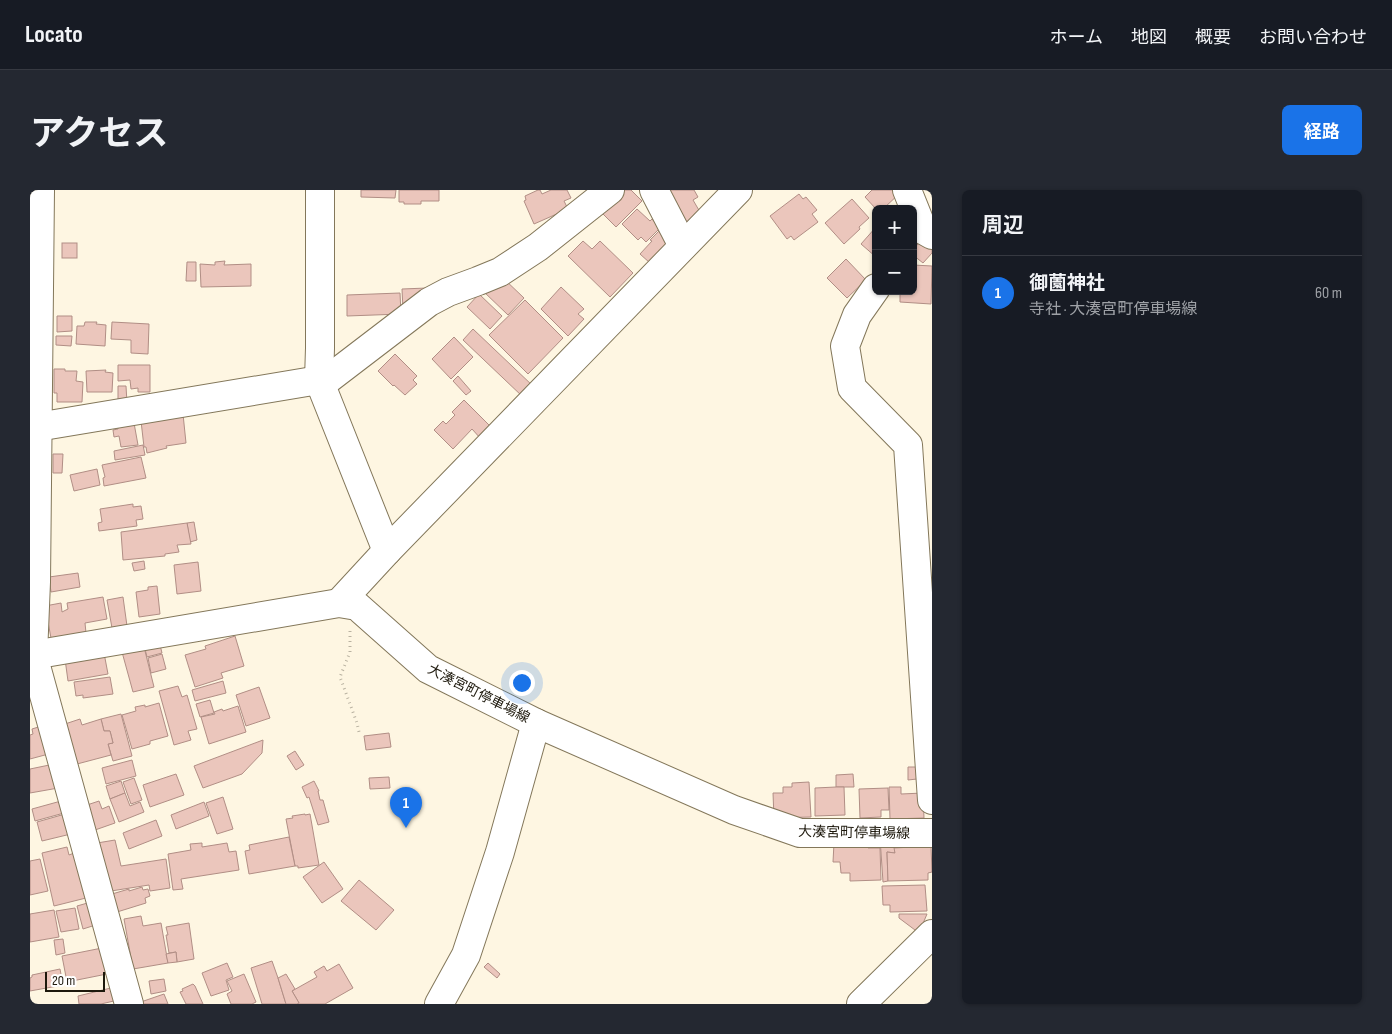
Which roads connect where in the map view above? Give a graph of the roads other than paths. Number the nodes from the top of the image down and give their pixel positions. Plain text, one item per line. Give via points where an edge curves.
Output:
1 (40, 190) edge
2 (320, 190) edge
3 (610, 190) edge
4 (654, 190) edge
5 (907, 190) edge
6 (733, 191) edge
7 (923, 236) edge
8 (683, 246) junction
9 (35, 274) edge
10 (872, 294) edge
11 (319, 380) junction
12 (35, 444) edge
13 (923, 530) edge
14 (387, 551) junction
15 (342, 603) junction
16 (32, 656) edge
17 (536, 723) junction
18 (932, 800) edge
19 (932, 833) edge
20 (932, 934) edge
21 (129, 1004) edge
22 (439, 1004) edge
23 (861, 1004) edge

1 - 9 street
2 - 11 street
3 - 11 street via 538,247 500,272 429,302 327,380
4 - 8 street
5 - 7 street
6 - 8 street
8 - 14 street
9 - 12 street
10 - 13 street via 857,315 845,346 852,388 908,444
11 - 12 street
11 - 14 street
12 - 16 street via 36,582
13 - 18 street
14 - 15 street
15 - 16 street
15 - 17 street, 大湊宮町停車場線 via 357,606 428,669
16 - 21 street
17 - 19 street, 大湊宮町停車場線 via 734,810 800,833
17 - 22 street via 500,852 466,955
20 - 23 street

